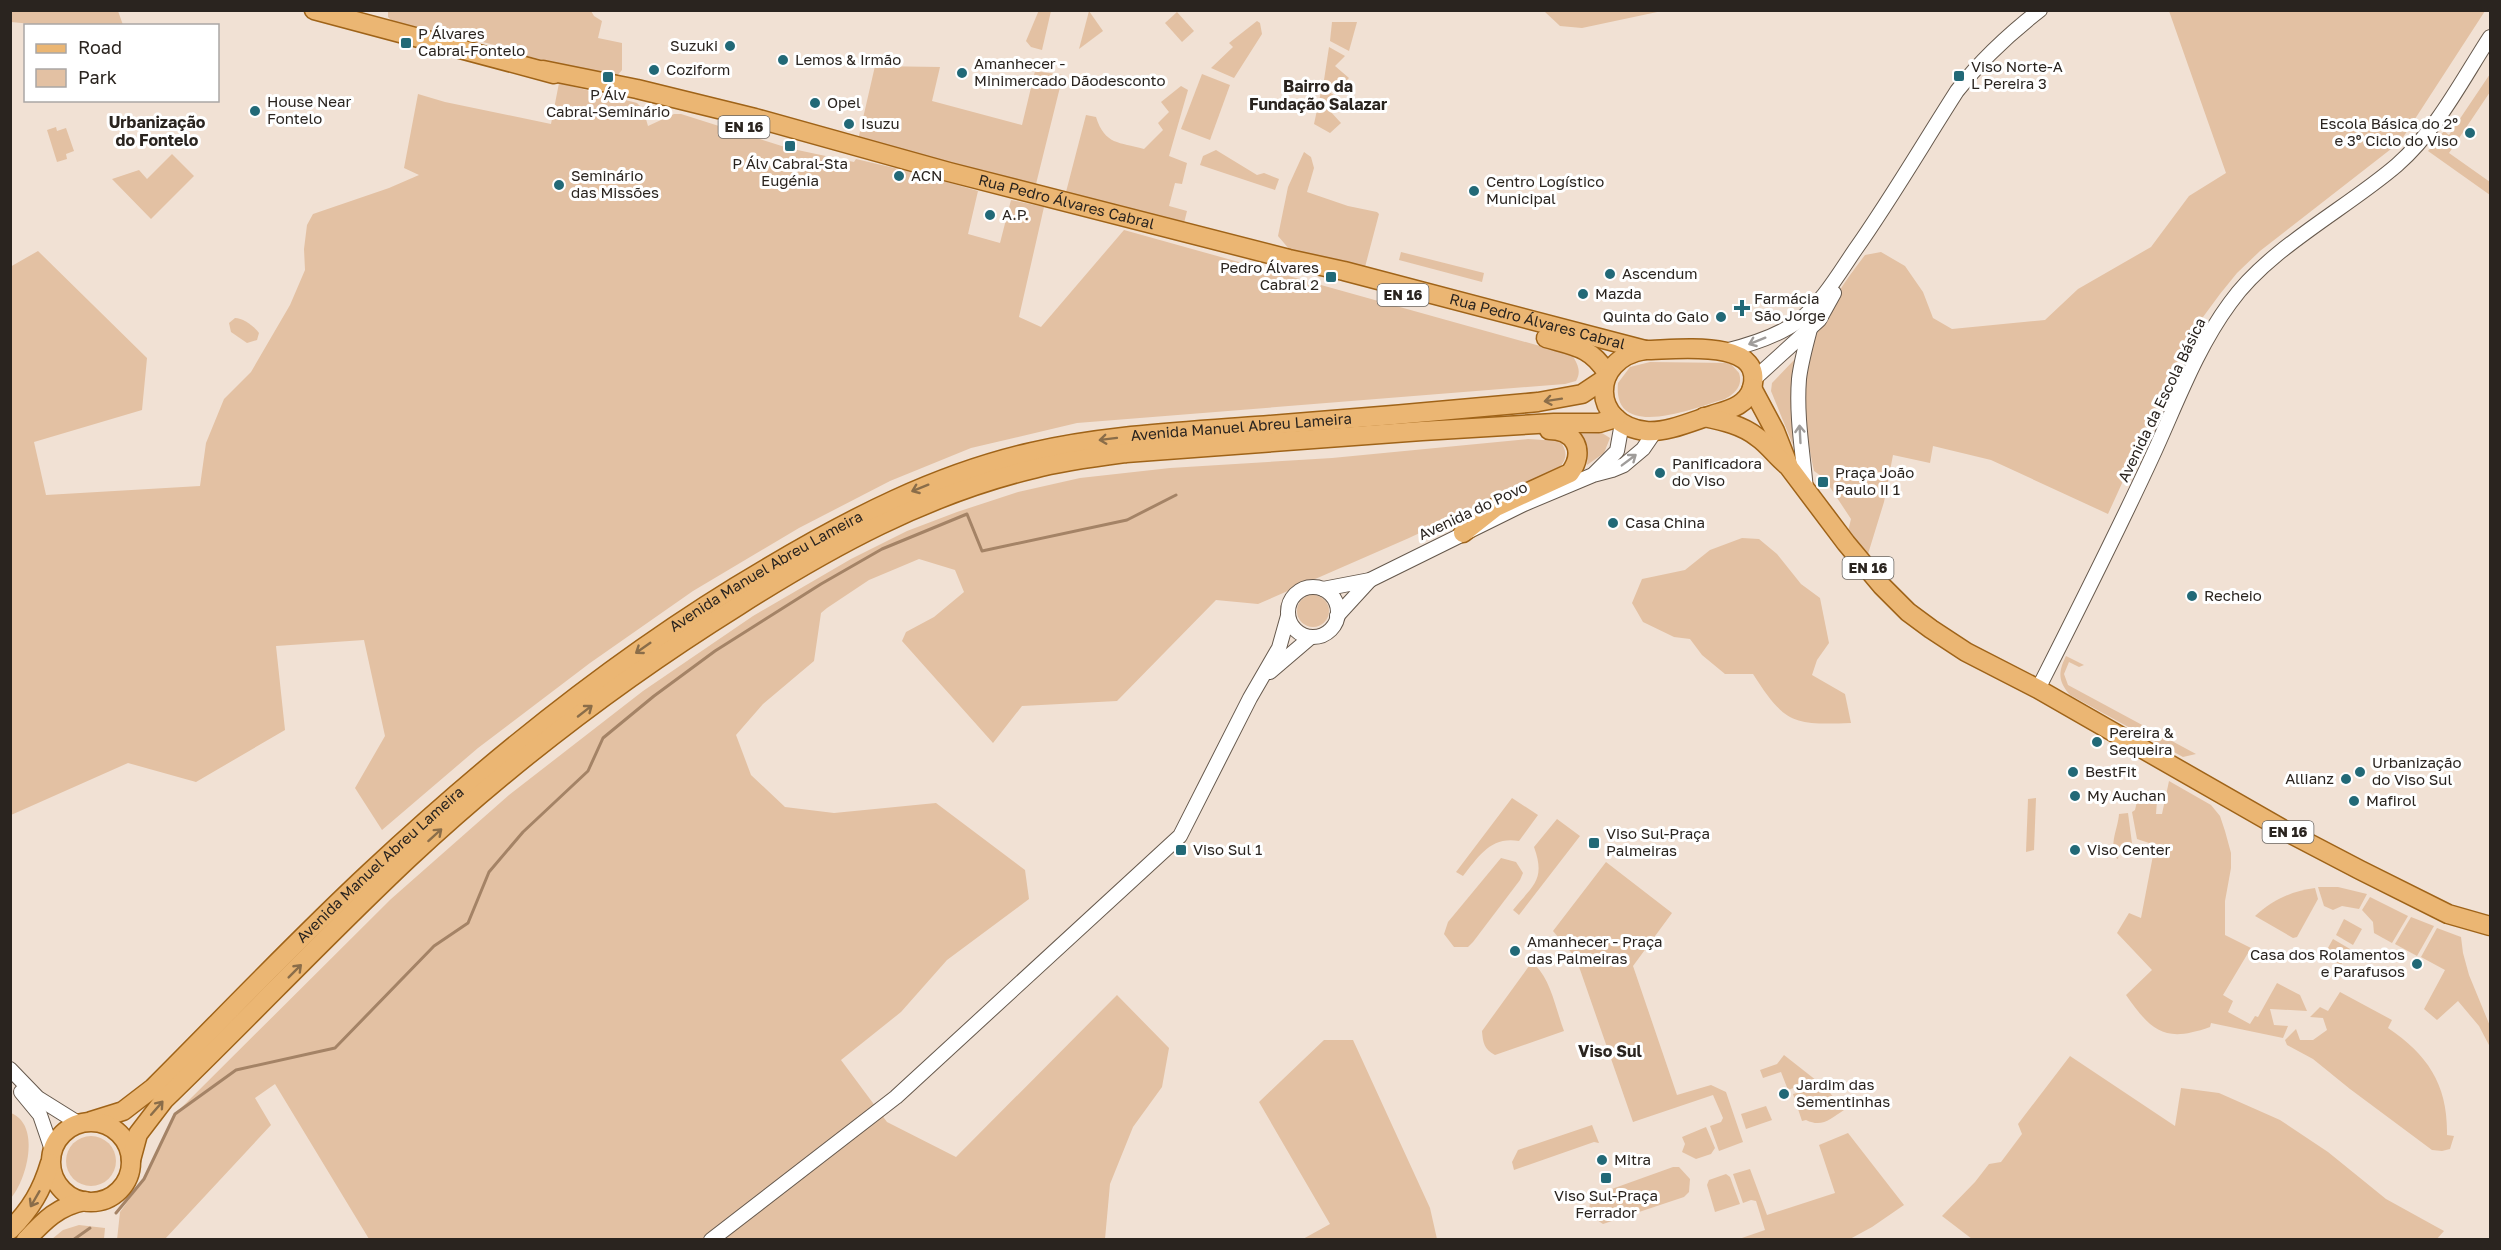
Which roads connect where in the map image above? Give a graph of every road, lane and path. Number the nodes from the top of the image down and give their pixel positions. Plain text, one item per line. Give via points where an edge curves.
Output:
1 (314, 10) edge
2 (2040, 10) edge
3 (2490, 36) edge
4 (543, 70) junction
5 (635, 98) junction
6 (687, 101) junction
7 (705, 117) junction
8 (771, 128) junction
9 (949, 172) junction
10 (1858, 246) junction
11 (1289, 259) junction
12 (1810, 329) junction
13 (1645, 350) junction
14 (1725, 351) junction
15 (1606, 375) junction
16 (1753, 384) junction
17 (1704, 417) junction
18 (1619, 421) junction
19 (1448, 429) junction
20 (1656, 430) junction
21 (1788, 466) junction
22 (1593, 475) junction
23 (1806, 492) junction
24 (1463, 532) junction
25 (1370, 580) junction
26 (1323, 589) junction
27 (1288, 616) junction
28 (1337, 616) junction
29 (1311, 637) junction
30 (1264, 678) junction
31 (2038, 689) junction
32 (2490, 926) edge
33 (10, 1069) edge
34 (10, 1082) edge
35 (85, 1122) junction
36 (51, 1156) junction
37 (131, 1160) junction
38 (85, 1202) junction
39 (10, 1230) edge
40 (26, 1239) edge
41 (711, 1239) edge

1 - 4 main road, Rua Pedro Álvares Cabral / EN 16
2 - 10 street via 1973,70
3 - 31 street, Avenida da Escola Básica via 2426,136 2397,165 2257,272 2230,302 2209,336
4 - 5 main road, Rua Pedro Álvares Cabral / EN 16
4 - 6 main road, Rua Pedro Álvares Cabral / EN 16
5 - 6 main road via 680,105
5 - 7 main road, Rua Pedro Álvares Cabral / EN 16
6 - 7 main road via 690,108
6 - 8 main road, Rua Pedro Álvares Cabral / EN 16
7 - 8 main road, Rua Pedro Álvares Cabral / EN 16
8 - 9 main road, Rua Pedro Álvares Cabral / EN 16 via 819,135
8 - 9 main road, Rua Pedro Álvares Cabral / EN 16 via 837,150
9 - 11 main road, Rua Pedro Álvares Cabral / EN 16
10 - 12 street via 1824,311
10 -> 14 street via 1820,300 1798,321 1749,345
11 - 13 main road, Rua Pedro Álvares Cabral / EN 16
11 - 15 main road, Rua Pedro Álvares Cabral / EN 16 via 1586,350 1598,359
12 - 16 street
23 -> 12 street via 1799,378
13 - 14 main road, EN 16
13 - 15 main road, EN 16 via 1623,356
14 - 16 main road, EN 16 via 1746,360
15 - 18 main road via 1605,400
15 -> 35 main road, Avenida Manuel Abreu Lameira via 1582,394 1538,402 1079,442 988,464 879,506 705,605 558,711 469,783 366,875 153,1088 123,1110
16 - 17 main road via 1739,405
16 - 21 main road, EN 16
17 - 20 main road
17 - 21 main road, EN 16 via 1749,431
18 - 19 main road, Avenida Manuel Abreu Lameira
18 - 20 main road via 1639,429
18 - 22 street, Avenida do Povo via 1617,451
19 - 24 main road via 1490,433 1562,431 1576,446 1576,465 1570,473 1496,507
37 -> 19 main road, Avenida Manuel Abreu Lameira via 138,1134 164,1100 409,858 479,796 651,663 820,556 917,507 993,479 1046,466 1126,453
22 -> 20 street, Avenida do Povo via 1624,465 1643,449
21 - 23 main road, EN 16
22 - 24 street, Avenida do Povo
23 - 31 main road, EN 16 via 1908,612 1966,652
24 - 25 street, Avenida do Povo
25 - 26 street, Avenida do Povo
25 - 28 street, Avenida do Povo
26 - 27 street, Avenida do Povo via 1301,590 1290,601
26 - 28 street via 1336,603
27 - 29 street via 1299,633
27 - 30 street, Avenida do Povo via 1279,648
28 - 29 street, Avenida do Povo via 1328,632
29 - 30 street, Avenida do Povo
30 - 41 street, Avenida do Povo via 1180,836 896,1097
31 - 32 main road, EN 16 via 2294,835 2448,914
33 - 35 street via 39,1098
34 - 36 street via 40,1115
35 - 36 main road via 67,1129 58,1138
35 - 37 main road via 106,1125 118,1133
36 - 38 main road via 52,1174 64,1192
36 -> 39 main road via 32,1205
37 - 38 main road via 121,1188 105,1199
38 - 40 main road via 56,1211

